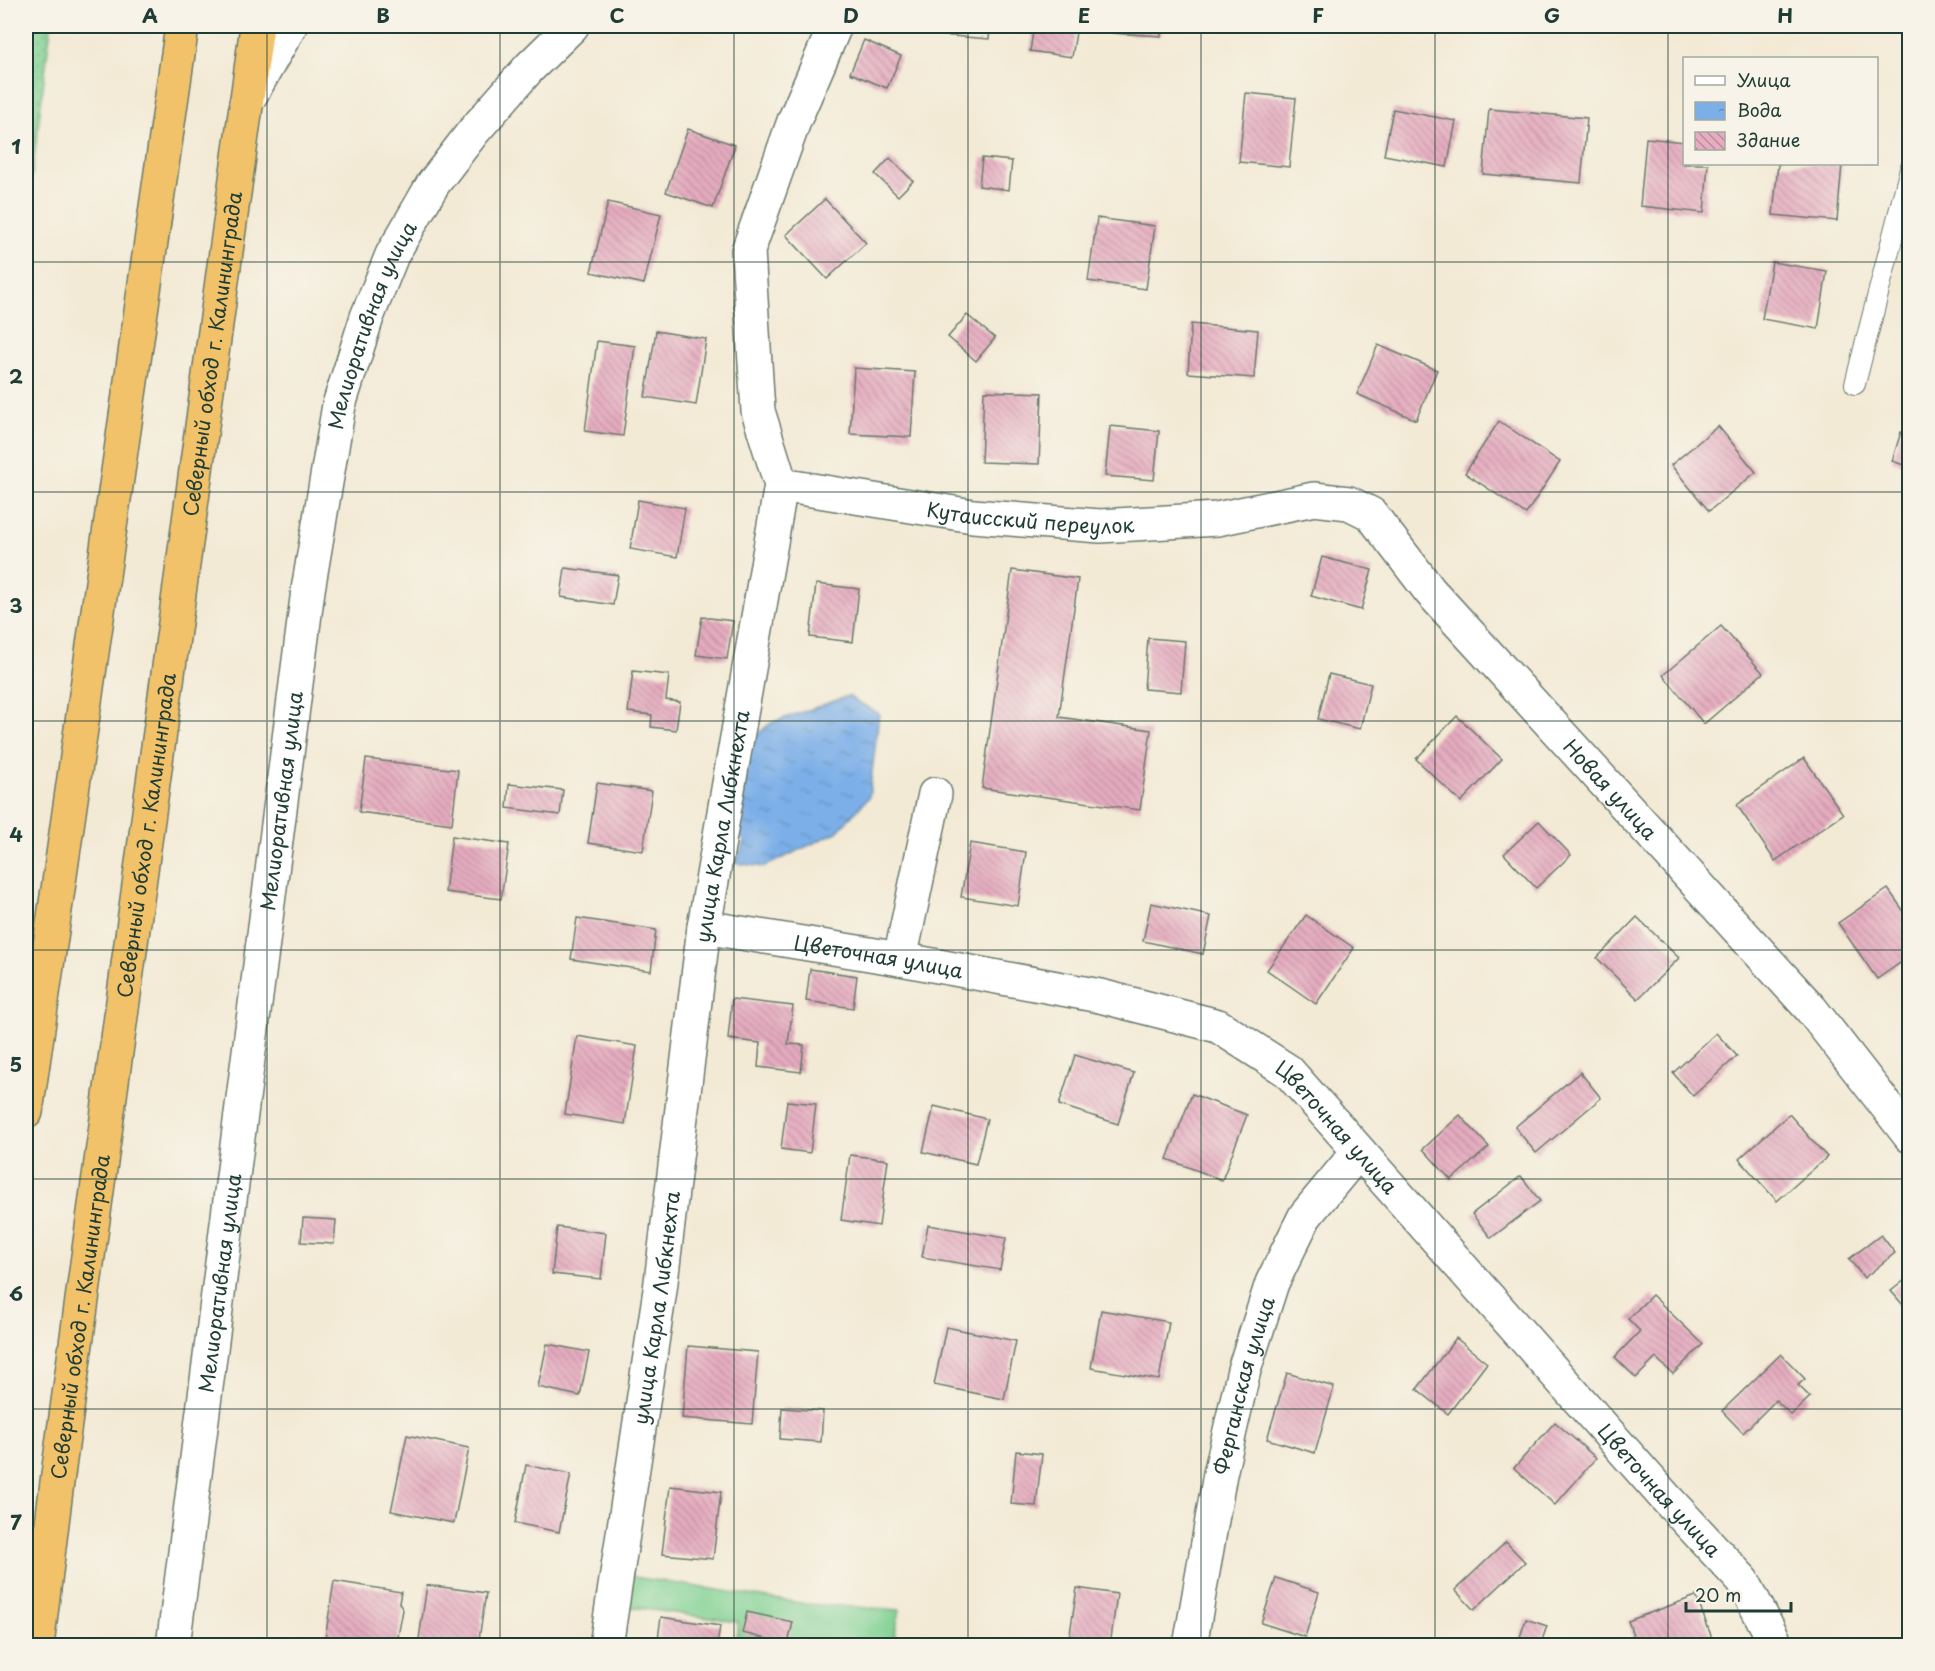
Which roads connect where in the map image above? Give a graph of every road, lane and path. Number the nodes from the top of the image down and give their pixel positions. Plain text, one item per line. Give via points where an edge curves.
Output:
1 (182, 26) edge
2 (257, 26) edge
3 (290, 26) edge
4 (572, 26) edge
5 (835, 26) edge
6 (245, 105) junction
7 (1910, 169) edge
8 (1856, 384) dead end
9 (781, 485) junction
10 (1280, 506) joint
11 (935, 794) dead end
12 (705, 927) junction
13 (900, 959) junction
14 (26, 1112) edge
15 (1910, 1136) edge
16 (1358, 1152) junction
17 (37, 1646) edge
18 (173, 1646) edge
19 (606, 1646) edge
20 (1190, 1646) edge
21 (1772, 1646) edge

1 - 14 highway
2 - 6 highway, Северный обход г. Калининграда
3 - 6 street
4 - 18 street, Мелиоративная улица via 473,132 433,184 392,255 339,405 308,591
5 - 9 street, улица Карла Либкнехта via 794,121 748,251 758,411
6 - 17 highway, Северный обход г. Калининграда
7 - 8 lane
9 - 10 street, Кутаисский переулок via 973,516 1100,526 1217,519
9 - 12 street, улица Карла Либкнехта
10 - 15 street, Новая улица via 1314,499 1349,503 1371,514 1430,591 1811,1009
11 - 13 street
12 - 13 street, Цветочная улица
12 - 19 street, улица Карла Либкнехта via 660,1290
13 - 16 street, Цветочная улица via 1100,996 1218,1026 1288,1071
16 - 20 street, Ферганская улица via 1305,1216 1272,1283 1244,1370 1222,1462
16 - 21 street, Цветочная улица via 1743,1581 1773,1638

